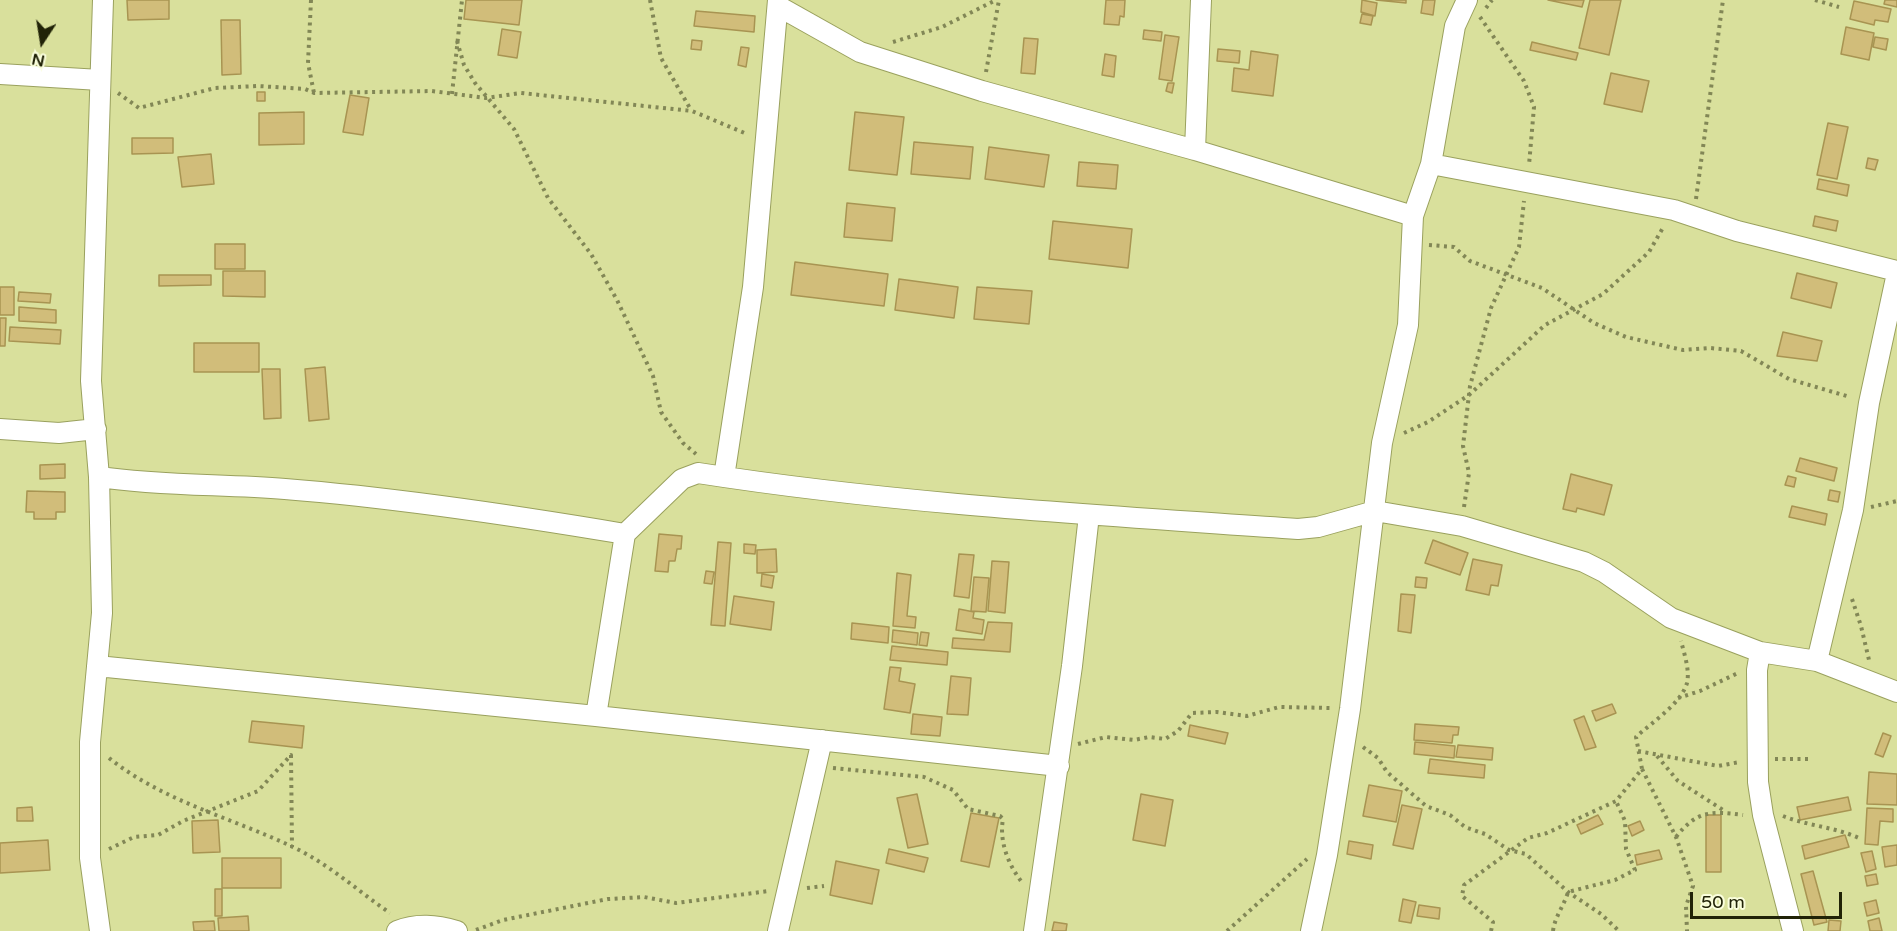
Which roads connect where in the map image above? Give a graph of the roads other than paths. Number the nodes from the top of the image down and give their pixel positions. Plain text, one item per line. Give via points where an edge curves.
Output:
1 (103, 0) edge
2 (1202, 0) edge
3 (1467, 0) edge
4 (778, 3) edge
5 (0, 74) edge
6 (99, 80) junction
7 (1195, 150) junction
8 (1431, 164) junction
9 (1413, 216) junction
10 (1897, 272) edge
11 (0, 429) edge
12 (96, 429) junction
13 (718, 476) junction
14 (99, 477) junction
15 (1375, 511) junction
16 (1089, 515) junction
17 (625, 534) junction
18 (1759, 661) junction
19 (1817, 661) junction
20 (97, 666) junction
21 (1891, 689) edge
22 (596, 716) junction
23 (822, 740) junction
24 (1059, 766) junction
25 (403, 928) edge
26 (100, 931) edge
27 (457, 931) edge
28 (778, 931) edge
29 (1034, 931) edge
30 (1311, 931) edge
31 (1793, 931) edge

1 - 6 street
2 - 7 street
3 - 8 street via 1455,26
4 - 7 street via 860,52 982,91
4 - 13 street via 753,287
5 - 6 street
6 - 12 street via 91,381
7 - 9 street
8 - 9 street
8 - 10 street via 1674,210 1756,236
9 - 15 street via 1408,325 1382,443
10 - 19 street via 1869,403 1853,510
11 - 12 street via 59,433
12 - 14 street
13 - 16 street
13 - 17 street via 698,473 682,479
14 - 17 street via 141,483 298,490 449,507
14 - 20 street via 102,613
15 - 16 street via 1298,529
15 - 18 street via 1462,526 1584,562 1671,618
15 - 30 street via 1350,709 1329,846
16 - 24 street
17 - 22 street
18 - 19 street
18 - 31 street via 1758,782
19 - 21 street
20 - 22 street
20 - 26 street via 90,742 90,858
22 - 23 street
23 - 24 street
23 - 28 street
24 - 29 street
25 - 27 street via 439,926

